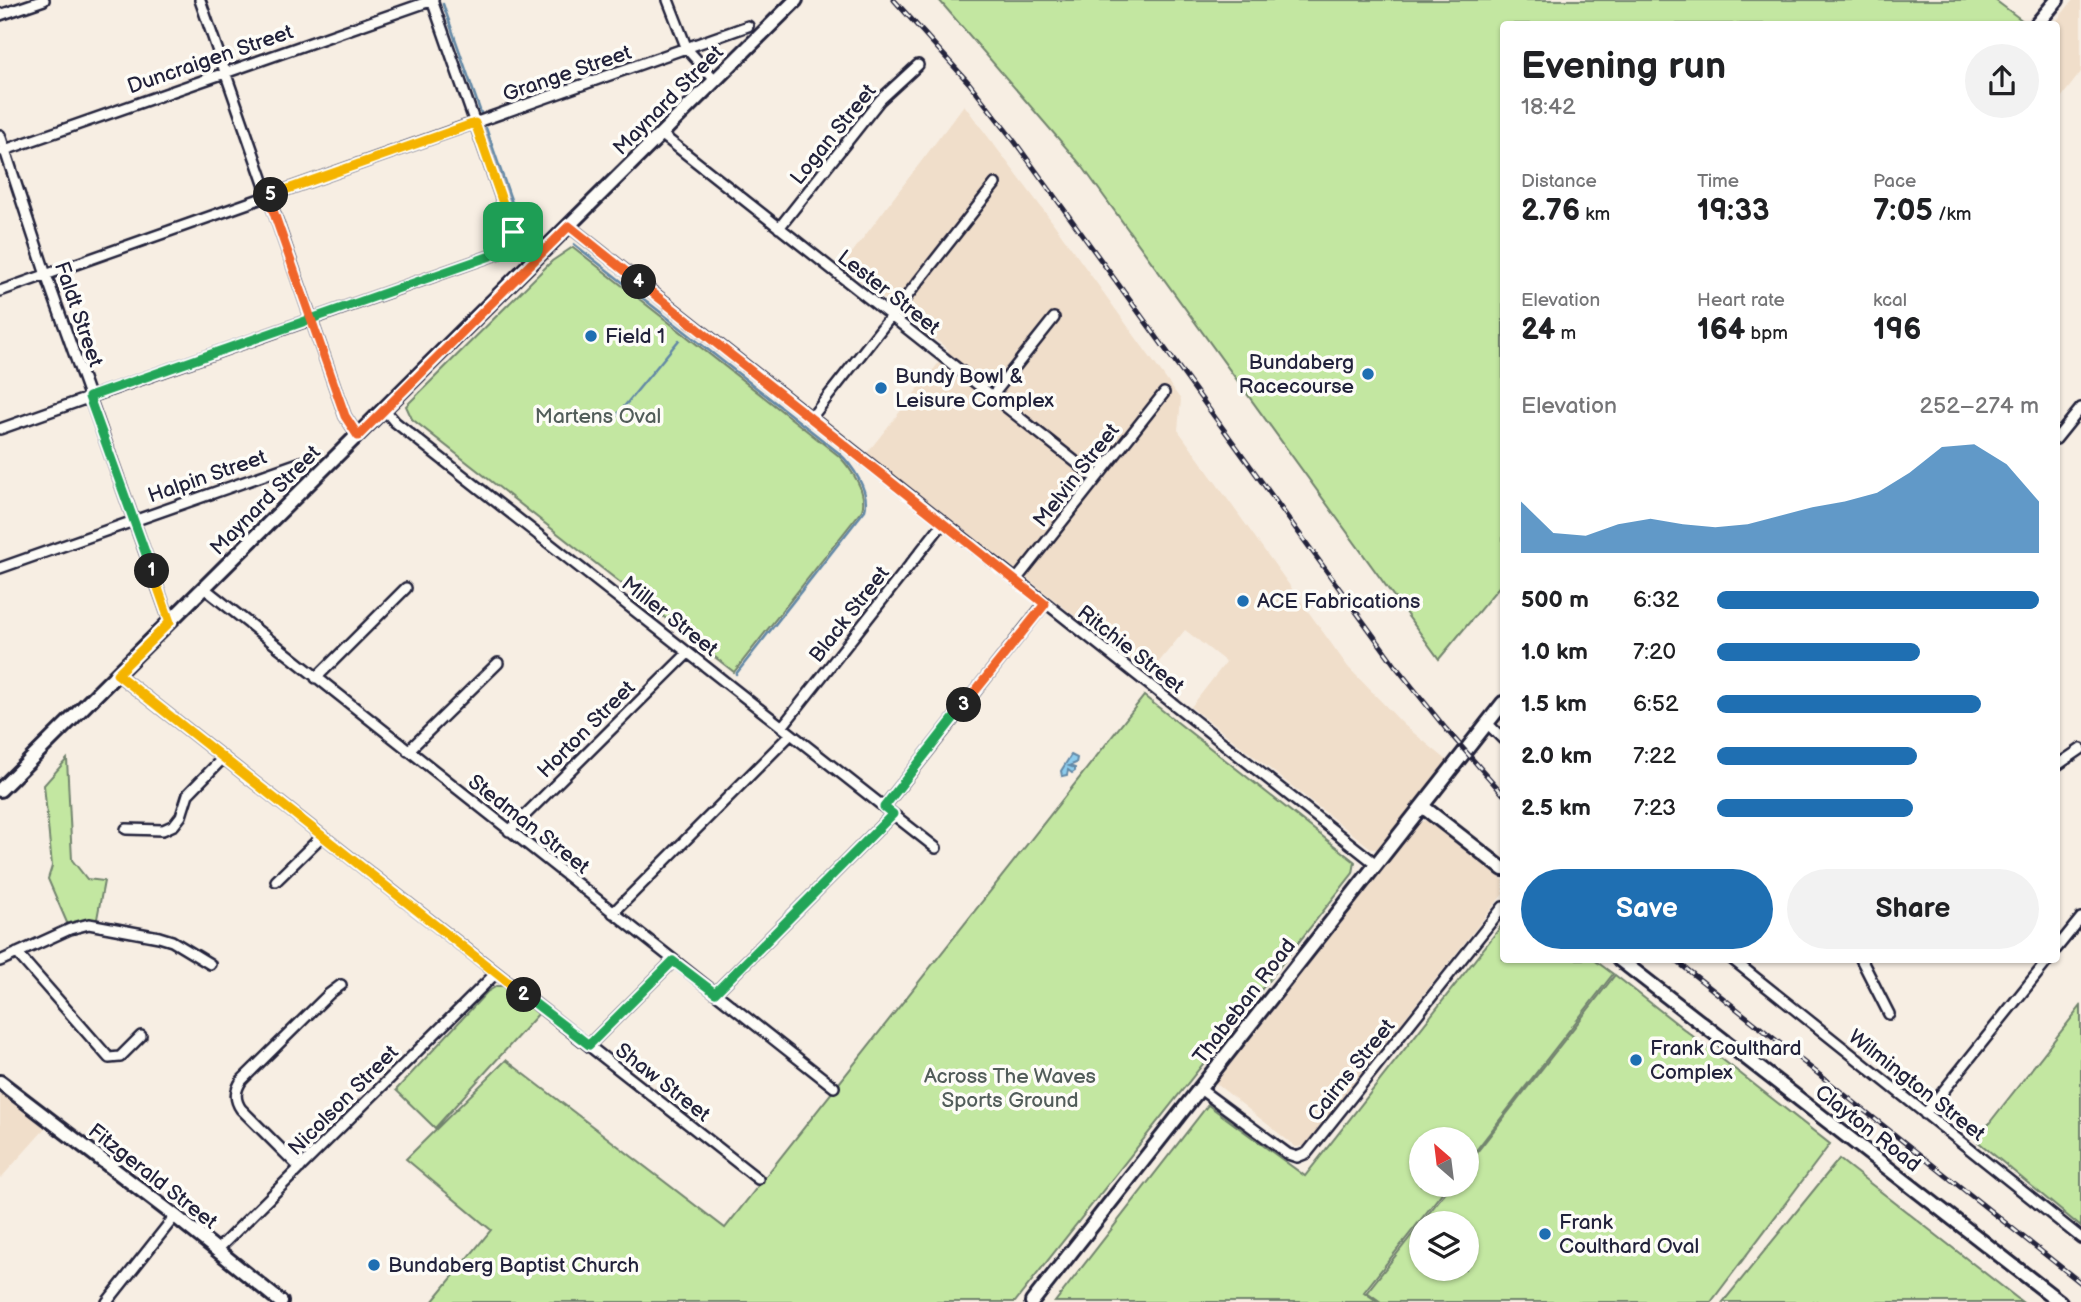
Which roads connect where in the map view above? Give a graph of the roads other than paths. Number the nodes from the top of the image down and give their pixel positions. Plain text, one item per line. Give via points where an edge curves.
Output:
1 (44, 0) edge
2 (200, 0) edge
3 (432, 0) edge
4 (668, 0) edge
5 (796, 0) edge
6 (2057, 0) edge
7 (0, 15) edge
8 (2040, 21) edge
9 (748, 26) dead end
10 (687, 49) junction
11 (918, 65) dead end
12 (225, 73) junction
13 (715, 80) junction
14 (475, 123) junction
15 (661, 134) junction
16 (0, 135) edge
17 (3, 151) edge
18 (995, 184) dead end
19 (268, 196) junction
20 (569, 226) junction
21 (779, 228) junction
22 (46, 275) junction
23 (0, 291) edge
24 (892, 316) junction
25 (1054, 318) dead end
26 (311, 320) junction
27 (1164, 393) dead end
28 (992, 396) junction
29 (89, 397) junction
30 (2081, 408) edge
31 (384, 409) junction
32 (811, 418) junction
33 (0, 429) edge
34 (2060, 434) edge
35 (358, 436) junction
36 (307, 460) dead end
37 (1096, 478) junction
38 (134, 521) junction
39 (943, 523) junction
40 (0, 568) edge
41 (1016, 580) junction
42 (204, 588) junction
43 (406, 588) dead end
44 (1045, 604) junction
45 (170, 622) junction
46 (688, 653) junction
47 (498, 663) dead end
48 (117, 674) junction
49 (316, 678) junction
50 (1500, 707) edge
51 (1487, 723) junction
52 (782, 727) junction
53 (791, 734) junction
54 (1500, 736) edge
55 (2081, 749) edge
56 (408, 751) junction
57 (223, 758) junction
58 (2060, 763) edge
59 (1, 787) edge
60 (1422, 806) junction
61 (884, 807) junction
62 (893, 814) junction
63 (126, 829) dead end
64 (509, 831) junction
65 (322, 836) junction
66 (936, 848) dead end
67 (1376, 864) junction
68 (1500, 867) edge
69 (276, 881) dead end
70 (1500, 911) edge
71 (613, 913) junction
72 (2081, 918) edge
73 (2060, 945) edge
74 (17, 953) junction
75 (0, 961) edge
76 (673, 961) junction
77 (1624, 963) edge
78 (1737, 963) edge
79 (1863, 963) edge
80 (2046, 963) edge
81 (210, 964) dead end
82 (495, 974) junction
83 (341, 985) dead end
84 (715, 993) junction
85 (1889, 1014) dead end
86 (141, 1036) dead end
87 (589, 1045) junction
88 (0, 1082) edge
89 (834, 1087) dead end
90 (1200, 1089) junction
91 (1925, 1114) junction
92 (300, 1168) junction
93 (758, 1179) dead end
94 (175, 1216) junction
95 (2081, 1238) edge
96 (216, 1251) junction
97 (107, 1302) edge
98 (281, 1302) edge
99 (1032, 1302) edge
100 (2060, 1302) edge

1 - 7 street
2 - 12 street
3 - 12 street, Duncraigen Street
3 - 14 street
4 - 10 street
5 - 13 street, Maynard Street
6 - 8 street
9 - 10 street, Grange Street
10 - 13 street
10 - 14 street, Grange Street
11 - 21 street, Logan Street via 880,100
12 - 17 street, Duncraigen Street
12 - 19 street
13 - 15 street, Maynard Street
14 - 19 street, Grange Street
14 - 26 street via 513,232 510,244 499,253
15 - 20 street, Maynard Street
15 - 21 street, Lester Street
16 - 17 street, Faldt Street
17 - 22 street, Faldt Street
18 - 24 street
19 - 22 street, Grange Street
19 - 26 street
20 - 31 street, Maynard Street
20 - 32 street, Ritchie Street
21 - 24 street, Lester Street
22 - 23 street, Grange Street
22 - 29 street, Faldt Street
24 - 28 street, Lester Street
24 - 32 street
25 - 28 street
26 - 29 street
26 - 35 street via 345,416
27 - 37 street, Melvin Street
28 - 37 street, Lester Street
29 - 33 street
29 - 38 street, Faldt Street
30 - 34 street
31 - 35 street, Maynard Street
31 - 46 street, Miller Street
32 - 39 street, Ritchie Street
35 - 42 street, Maynard Street
36 - 38 street, Halpin Street
37 - 41 street, Melvin Street
38 - 40 street, Halpin Street
38 - 45 street, Faldt Street
39 - 41 street, Ritchie Street
39 - 52 street, Black Street
41 - 44 street, Ritchie Street
42 - 45 street, Maynard Street
42 - 49 street, Stedman Street
43 - 49 street
44 - 61 street
44 - 67 street, Ritchie Street
45 - 48 street, Maynard Street
46 - 52 street, Miller Street
46 - 64 street, Horton Street
47 - 56 street
48 - 57 street, Shaw Street
48 - 59 street, Maynard Street
49 - 56 street, Stedman Street
50 - 51 street, Thabeban Road
51 - 54 street
51 - 60 street, Thabeban Road
52 - 53 street, Miller Street
53 - 61 street, Miller Street
53 - 71 street
55 - 58 street
56 - 64 street, Stedman Street
57 - 63 street via 188,794 174,825 163,830
57 - 65 street, Shaw Street
60 - 67 street, Thabeban Road
60 - 68 street
61 - 62 street, Miller Street
62 - 66 street, Miller Street
62 - 84 street
64 - 71 street, Stedman Street
65 - 69 street
65 - 82 street, Shaw Street
67 - 90 street, Thabeban Road
70 - 90 street, Cairns Street via 1307,1153 1288,1154
71 - 76 street, Stedman Street
72 - 73 street
74 - 75 street
74 - 81 street via 70,929 98,925 172,941
74 - 86 street via 109,1058 120,1057
76 - 84 street, Stedman Street
76 - 87 street
77 - 100 street, Clayton Road
78 - 91 street, Wilmington Street
79 - 85 street
80 - 91 street
82 - 87 street, Shaw Street
82 - 92 street, Nicolson Street
83 - 92 street via 236,1091 241,1109
84 - 89 street, Stedman Street
87 - 93 street, Shaw Street
88 - 94 street, Fitzgerald Street
90 - 99 street, Thabeban Road
91 - 95 street, Wilmington Street
92 - 96 street, Nicolson Street
94 - 96 street, Fitzgerald Street
94 - 97 street
96 - 98 street, Fitzgerald Street

